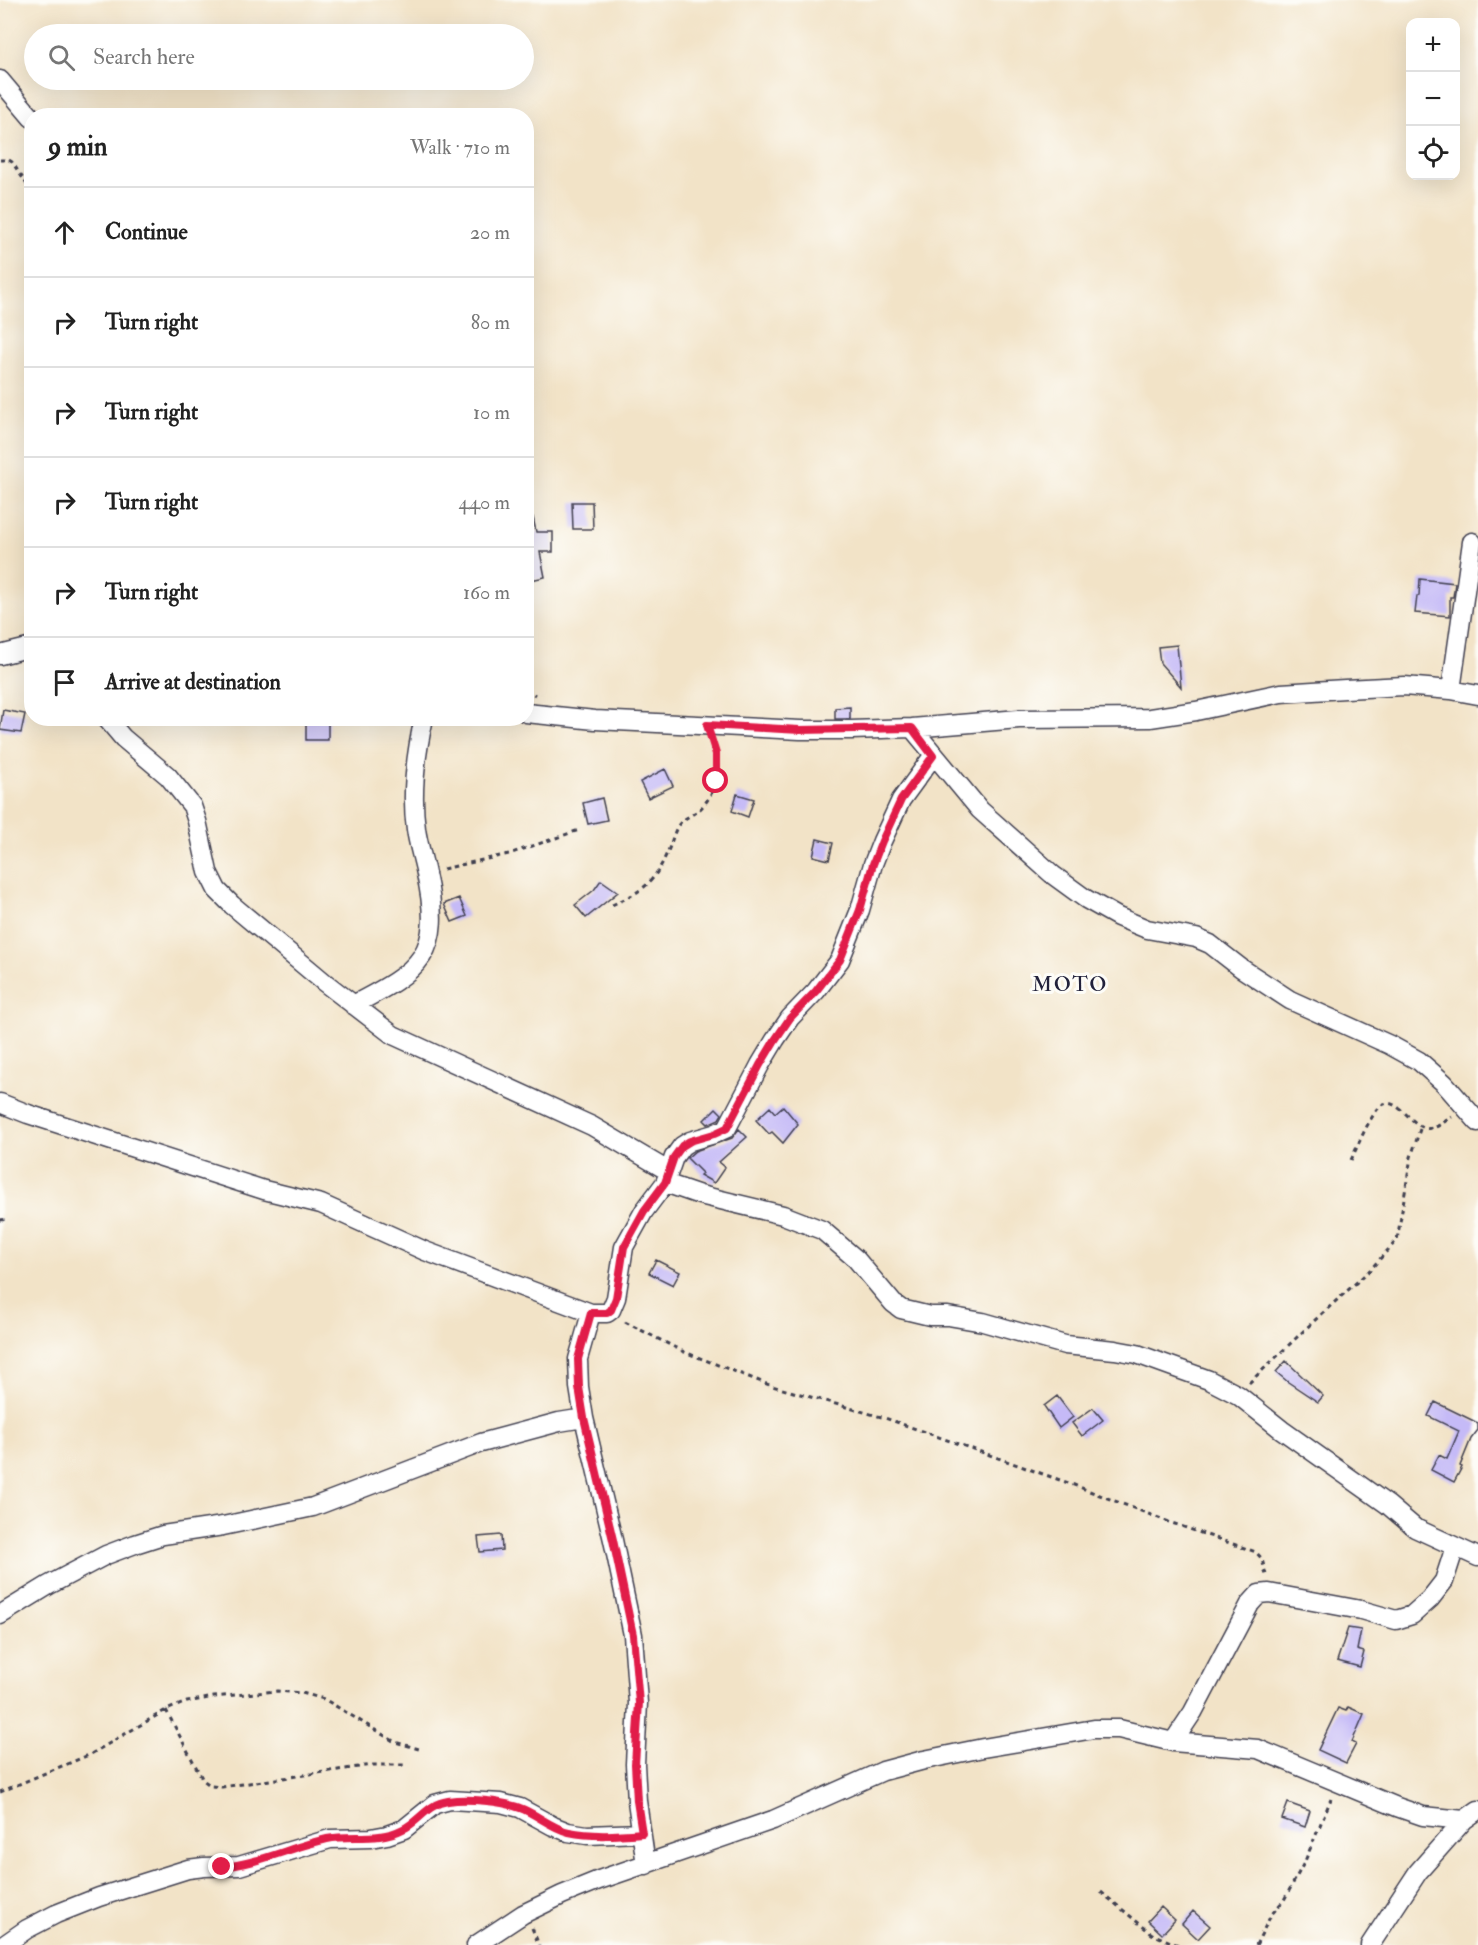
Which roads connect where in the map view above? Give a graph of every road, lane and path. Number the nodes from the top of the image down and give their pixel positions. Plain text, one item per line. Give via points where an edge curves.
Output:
1 (0, 80) edge
2 (24, 108) edge
3 (0, 160) edge
4 (24, 180) edge
5 (1472, 542) dead end
6 (24, 649) edge
7 (0, 655) edge
8 (1451, 690) junction
9 (1478, 695) edge
10 (534, 714) edge
11 (707, 725) junction
12 (113, 726) edge
13 (423, 726) edge
14 (912, 728) junction
15 (933, 756) junction
16 (579, 830) dead end
17 (426, 873) junction
18 (612, 905) dead end
19 (353, 1005) junction
20 (0, 1103) edge
21 (1473, 1116) edge
22 (1421, 1126) junction
23 (1351, 1160) dead end
24 (667, 1177) junction
25 (8, 1219) dead end
26 (0, 1220) edge
27 (599, 1313) junction
28 (1238, 1395) junction
29 (584, 1418) junction
30 (1455, 1547) junction
31 (1478, 1557) edge
32 (1269, 1593) junction
33 (0, 1615) edge
34 (166, 1710) junction
35 (1173, 1742) junction
36 (419, 1749) dead end
37 (406, 1765) dead end
38 (1339, 1781) junction
39 (0, 1792) edge
40 (1471, 1815) edge
41 (642, 1833) junction
42 (646, 1865) junction
43 (1101, 1892) dead end
44 (4, 1943) edge
45 (476, 1945) edge
46 (1178, 1945) edge
47 (1256, 1945) edge
48 (1370, 1945) edge

1 - 2 street
3 - 4 path via 12,162
5 - 8 street
6 - 7 street
8 - 9 street
8 - 14 street via 1404,686 1281,693 1150,718 1019,719
10 - 11 street
11 - 14 street via 800,730
11 - 18 path via 716,754 716,781 702,807 677,827 651,880 641,891
12 - 19 street via 168,776 192,806 208,872 217,890
13 - 17 street via 414,813
14 - 15 street
15 - 21 street via 994,824 1086,898 1147,929 1210,944 1290,1000 1419,1061
15 - 24 street via 901,800 882,841 840,960 785,1025 727,1128 682,1146
16 - 17 path via 509,854
17 - 19 street via 433,920 426,949 404,975
19 - 24 street via 393,1035 592,1126
20 - 27 street via 264,1190 321,1204 425,1251
21 - 22 path via 1431,1129
22 - 23 path via 1395,1106 1383,1104
22 - 28 path via 1396,1240 1369,1271
24 - 27 street via 624,1247 611,1310
24 - 28 street via 700,1195 783,1215 822,1230 856,1259 901,1309 983,1322 1065,1345 1137,1354
25 - 26 path
27 - 29 street via 578,1359
27 - 32 path via 772,1386 885,1418 1256,1552 1262,1559
28 - 30 street via 1415,1527
29 - 33 street via 481,1443 313,1507 163,1535 135,1544 106,1555
29 - 41 street via 633,1635 639,1703 636,1791
30 - 31 street
30 - 32 street via 1444,1581 1430,1599 1412,1615 1396,1620
32 - 35 street via 1259,1594 1250,1604
34 - 36 path via 214,1697 302,1692 324,1699 395,1742
34 - 37 path via 203,1780 211,1786 238,1786 372,1765
34 - 39 path via 91,1754
35 - 38 street via 1258,1749
35 - 42 street via 1119,1729 1094,1729 924,1760 883,1771 773,1820
38 - 40 street via 1423,1816
38 - 47 path via 1305,1861
40 - 48 street via 1418,1872
41 - 42 street
41 - 44 street via 568,1832 520,1808 450,1800 435,1804 404,1829 387,1835 330,1839 238,1866 188,1869 99,1897 57,1914
42 - 45 street via 599,1880 523,1914
43 - 46 path via 1152,1934

